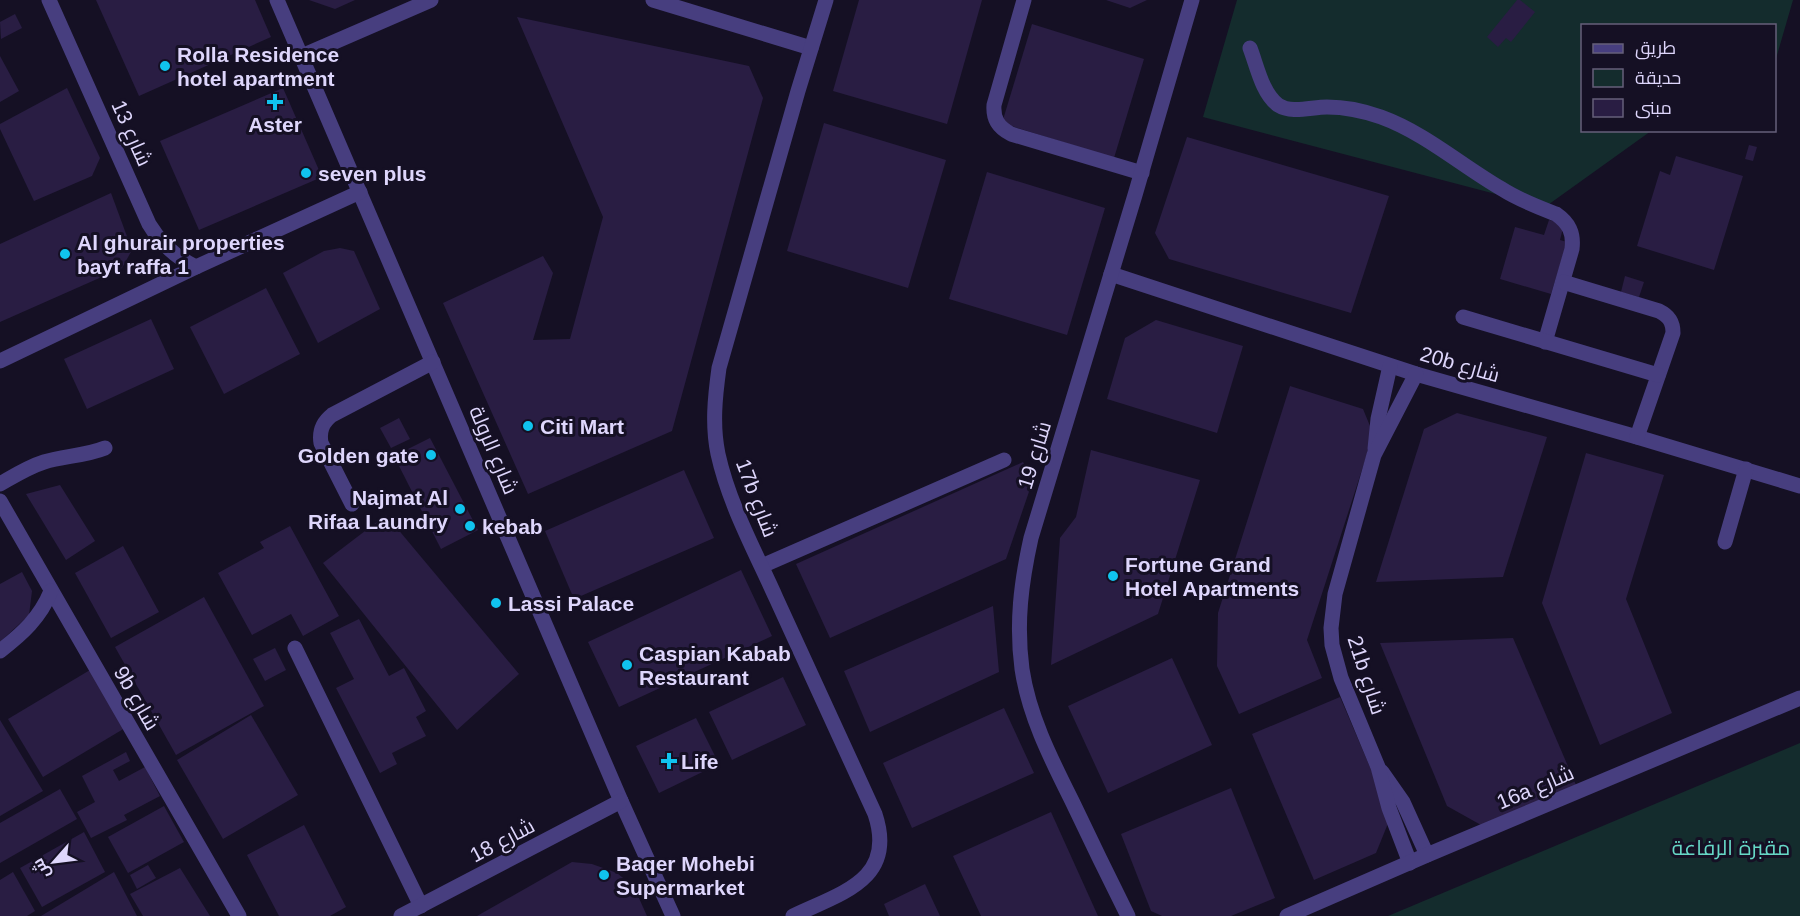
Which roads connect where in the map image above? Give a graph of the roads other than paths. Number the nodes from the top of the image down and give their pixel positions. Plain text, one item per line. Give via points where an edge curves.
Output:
1 (49, 0) edge
2 (278, 0) edge
3 (431, 0) edge
4 (653, 0) edge
5 (826, 0) edge
6 (1024, 0) edge
7 (1192, 0) edge
8 (811, 48) junction
9 (1250, 48) dead end
10 (302, 56) junction
11 (1142, 173) junction
12 (360, 192) junction
13 (196, 267) junction
14 (1111, 274) junction
15 (1563, 282) junction
16 (1463, 317) dead end
17 (1545, 342) junction
18 (0, 361) edge
19 (434, 362) junction
20 (1390, 366) junction
21 (1416, 374) junction
22 (1658, 375) junction
23 (1637, 437) junction
24 (105, 447) dead end
25 (1374, 455) junction
26 (1004, 460) dead end
27 (1746, 469) junction
28 (0, 484) edge
29 (1800, 486) edge
30 (0, 501) edge
31 (352, 504) dead end
32 (1725, 542) dead end
33 (762, 566) junction
34 (51, 591) junction
35 (296, 648) dead end
36 (0, 651) edge
37 (1800, 698) edge
38 (1378, 767) junction
39 (621, 801) junction
40 (1427, 855) junction
41 (1410, 862) junction
42 (421, 906) junction
43 (239, 916) edge
44 (401, 916) edge
45 (673, 916) edge
46 (794, 916) edge
47 (1128, 916) edge
48 (1287, 916) edge

1 - 13 street, شارع 13 via 149,224 168,250
2 - 10 street, شارع الرولة
3 - 10 street
4 - 8 street
5 - 8 street, 17b شارع
6 - 11 street via 994,105 999,126 1011,134
7 - 11 street, شارع 19
8 - 33 street, 17b شارع via 719,368 715,396 718,452 725,479
9 - 15 street via 1266,88 1279,106 1293,110 1343,108 1379,116 1412,131 1503,190 1564,219 1573,238
10 - 12 street, شارع الرولة
11 - 14 street, شارع 19
12 - 13 street
12 - 19 street, شارع الرولة
13 - 18 street
14 - 20 street, 20b شارع
14 - 47 street, شارع 19 via 1031,538 1022,581 1019,626 1022,670 1033,714
15 - 17 street
15 - 22 street via 1666,314 1673,333
16 - 17 street
17 - 22 street
19 - 31 street via 325,420 321,443
19 - 39 street, شارع الرولة
20 - 21 street, 20b شارع
20 - 25 street, 21b شارع
21 - 23 street, 20b شارع
21 - 25 street, 21b شارع
22 - 23 street
23 - 27 street, 20b شارع
24 - 28 street via 34,465
25 - 38 street, 21b شارع via 1335,594 1331,628 1341,678
26 - 33 street
27 - 29 street, 20b شارع
27 - 32 street
30 - 34 street, 9b شارع
33 - 46 street, 17b شارع via 880,828 878,858 860,883
34 - 36 street via 30,626
34 - 43 street, 9b شارع
35 - 42 street
37 - 40 street, 16a شارع
38 - 40 street, 21b شارع via 1403,802
38 - 41 street, 21b شارع
39 - 42 street, شارع 18
39 - 45 street, شارع الرولة
40 - 41 street, 16a شارع
41 - 48 street, 16a شارع
42 - 44 street, شارع 18

